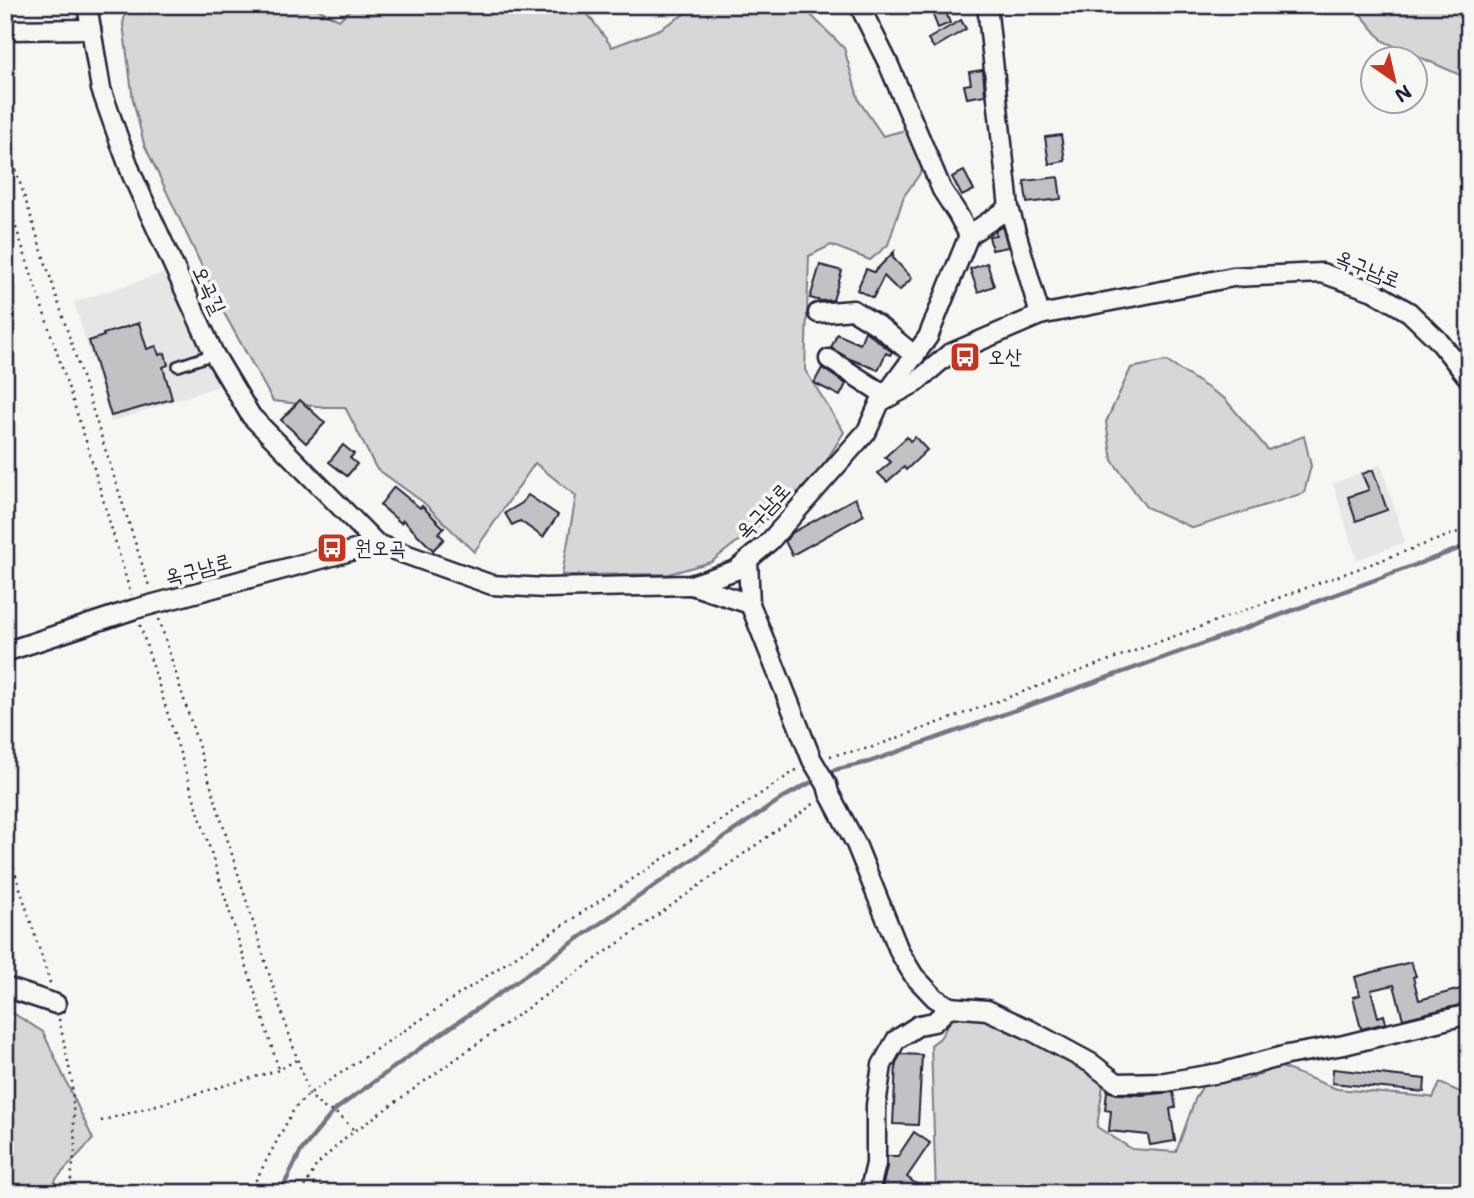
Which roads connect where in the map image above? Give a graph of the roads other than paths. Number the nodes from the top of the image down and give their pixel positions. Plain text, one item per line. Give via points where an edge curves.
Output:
1 (87, 5) edge
2 (859, 5) edge
3 (987, 5) edge
4 (91, 29) junction
5 (5, 30) edge
6 (1009, 208) junction
7 (969, 235) junction
8 (818, 313) dead end
9 (1040, 315) junction
10 (215, 354) junction
11 (915, 356) junction
12 (829, 359) dead end
13 (178, 366) dead end
14 (1469, 379) edge
15 (882, 399) junction
16 (377, 544) junction
17 (748, 560) junction
18 (691, 585) junction
19 (750, 604) junction
20 (5, 652) edge
21 (914, 976) junction
22 (5, 987) edge
23 (56, 1004) dead end
24 (950, 1007) junction
25 (1469, 1014) edge
26 (919, 1025) junction
27 (869, 1193) edge

1 - 4 street, 오곡길
2 - 7 street via 942,190
3 - 6 street
4 - 5 street
4 - 10 street, 오곡길 via 101,89 132,175
6 - 7 street
6 - 9 street
7 - 11 street via 929,337
8 - 11 street via 853,310
9 - 14 street, 옥구남로 via 1233,277 1322,273 1373,290 1409,312
9 - 15 street, 옥구남로 via 949,355 915,383
10 - 13 lane
10 - 16 street, 오곡길 via 251,416
11 - 15 street
12 - 15 street
15 - 17 street, 옥구남로 via 867,431
16 - 18 street, 옥구남로 via 492,585
16 - 20 street, 옥구남로 via 135,609
17 - 18 street, 옥구남로 via 736,570
17 - 19 street
18 - 19 street
19 - 21 street via 812,760 856,844 900,953
21 - 24 street
21 - 26 street via 929,1007
22 - 23 street
24 - 25 street via 987,1010 1020,1025 1091,1063 1117,1083 1165,1082 1220,1073
24 - 26 street via 934,1022
26 - 27 street via 896,1040 882,1065 876,1105 876,1164

